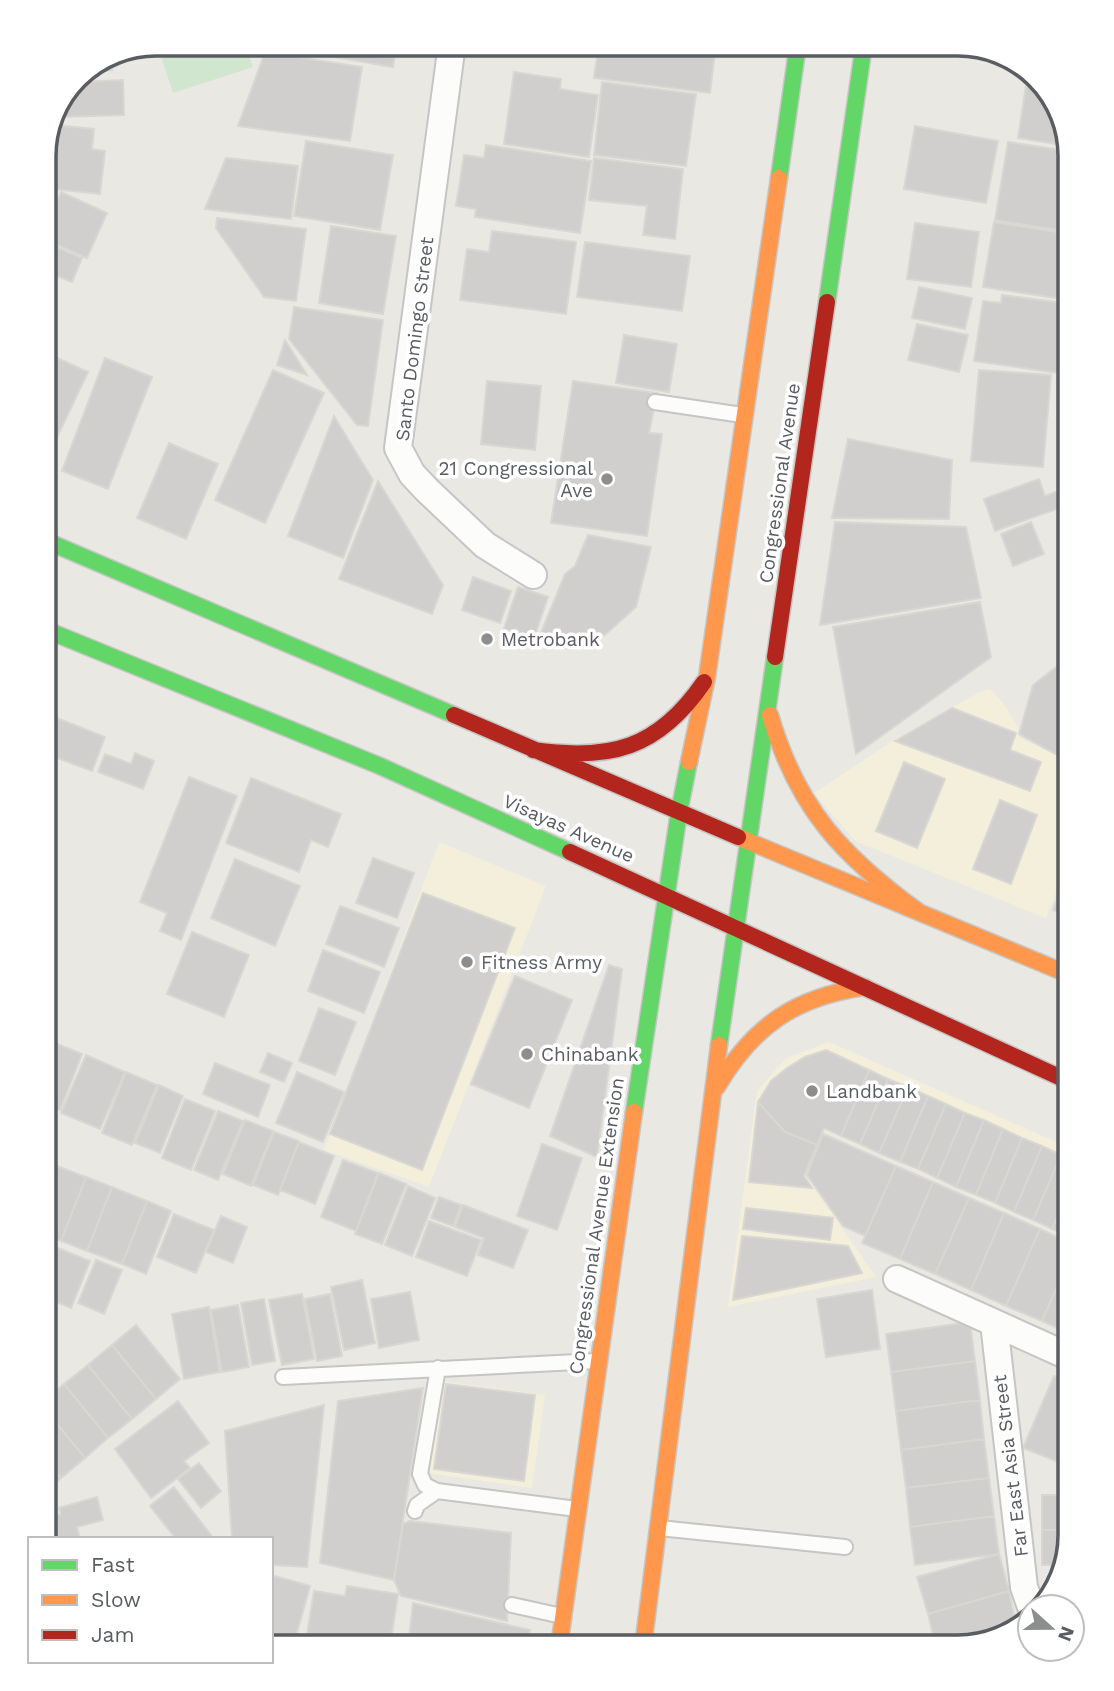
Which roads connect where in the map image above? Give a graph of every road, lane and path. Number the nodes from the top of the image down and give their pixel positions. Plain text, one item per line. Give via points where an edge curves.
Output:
1 (450, 56) edge
2 (796, 56) edge
3 (862, 56) edge
4 (655, 402) dead end
5 (743, 415) junction
6 (56, 545) edge
7 (533, 575) dead end
8 (56, 634) edge
9 (706, 677) junction
10 (768, 701) junction
11 (533, 750) junction
12 (679, 812) junction
13 (748, 841) junction
14 (666, 895) junction
15 (919, 912) junction
16 (736, 928) junction
17 (1058, 970) edge
18 (865, 987) junction
19 (1058, 1076) edge
20 (711, 1098) junction
21 (897, 1279) dead end
22 (994, 1323) junction
23 (1058, 1352) edge
24 (598, 1361) junction
25 (438, 1368) junction
26 (283, 1377) dead end
27 (437, 1491) junction
28 (578, 1509) junction
29 (415, 1511) dead end
30 (659, 1528) junction
31 (845, 1547) dead end
32 (1026, 1593) edge
33 (512, 1605) dead end
34 (563, 1616) junction
35 (561, 1635) edge
36 (645, 1635) edge

1 - 7 street, Santo Domingo Street via 398,448 412,474 436,500 485,545
2 - 5 main road
3 - 10 main road, Congressional Avenue
4 - 5 lane
5 - 9 main road
6 - 11 main road
8 - 14 main road, Visayas Avenue via 380,766
9 - 11 main road via 668,723 628,747 584,755
9 - 12 main road
10 - 13 main road, Congressional Avenue
10 - 15 main road via 783,756 815,816 863,870
11 - 12 main road
12 - 13 main road
12 - 14 main road, Congressional Avenue Extension
13 - 15 main road
13 - 16 main road, Congressional Avenue
14 - 16 main road, Visayas Avenue
14 - 24 main road, Congressional Avenue Extension
15 - 17 main road
16 - 18 main road, Visayas Avenue
16 - 20 main road
18 - 19 main road, Visayas Avenue
18 - 20 main road via 811,998 772,1019 737,1055
20 - 30 main road
21 - 22 street
22 - 23 street
22 - 32 street, Far East Asia Street
24 - 25 lane
24 - 28 main road, Congressional Avenue Extension
25 - 26 lane
25 - 27 lane via 419,1475
27 - 28 lane
27 - 29 lane
28 - 34 main road, Congressional Avenue Extension
30 - 31 lane
30 - 36 main road
33 - 34 lane
34 - 35 main road, Congressional Avenue Extension

